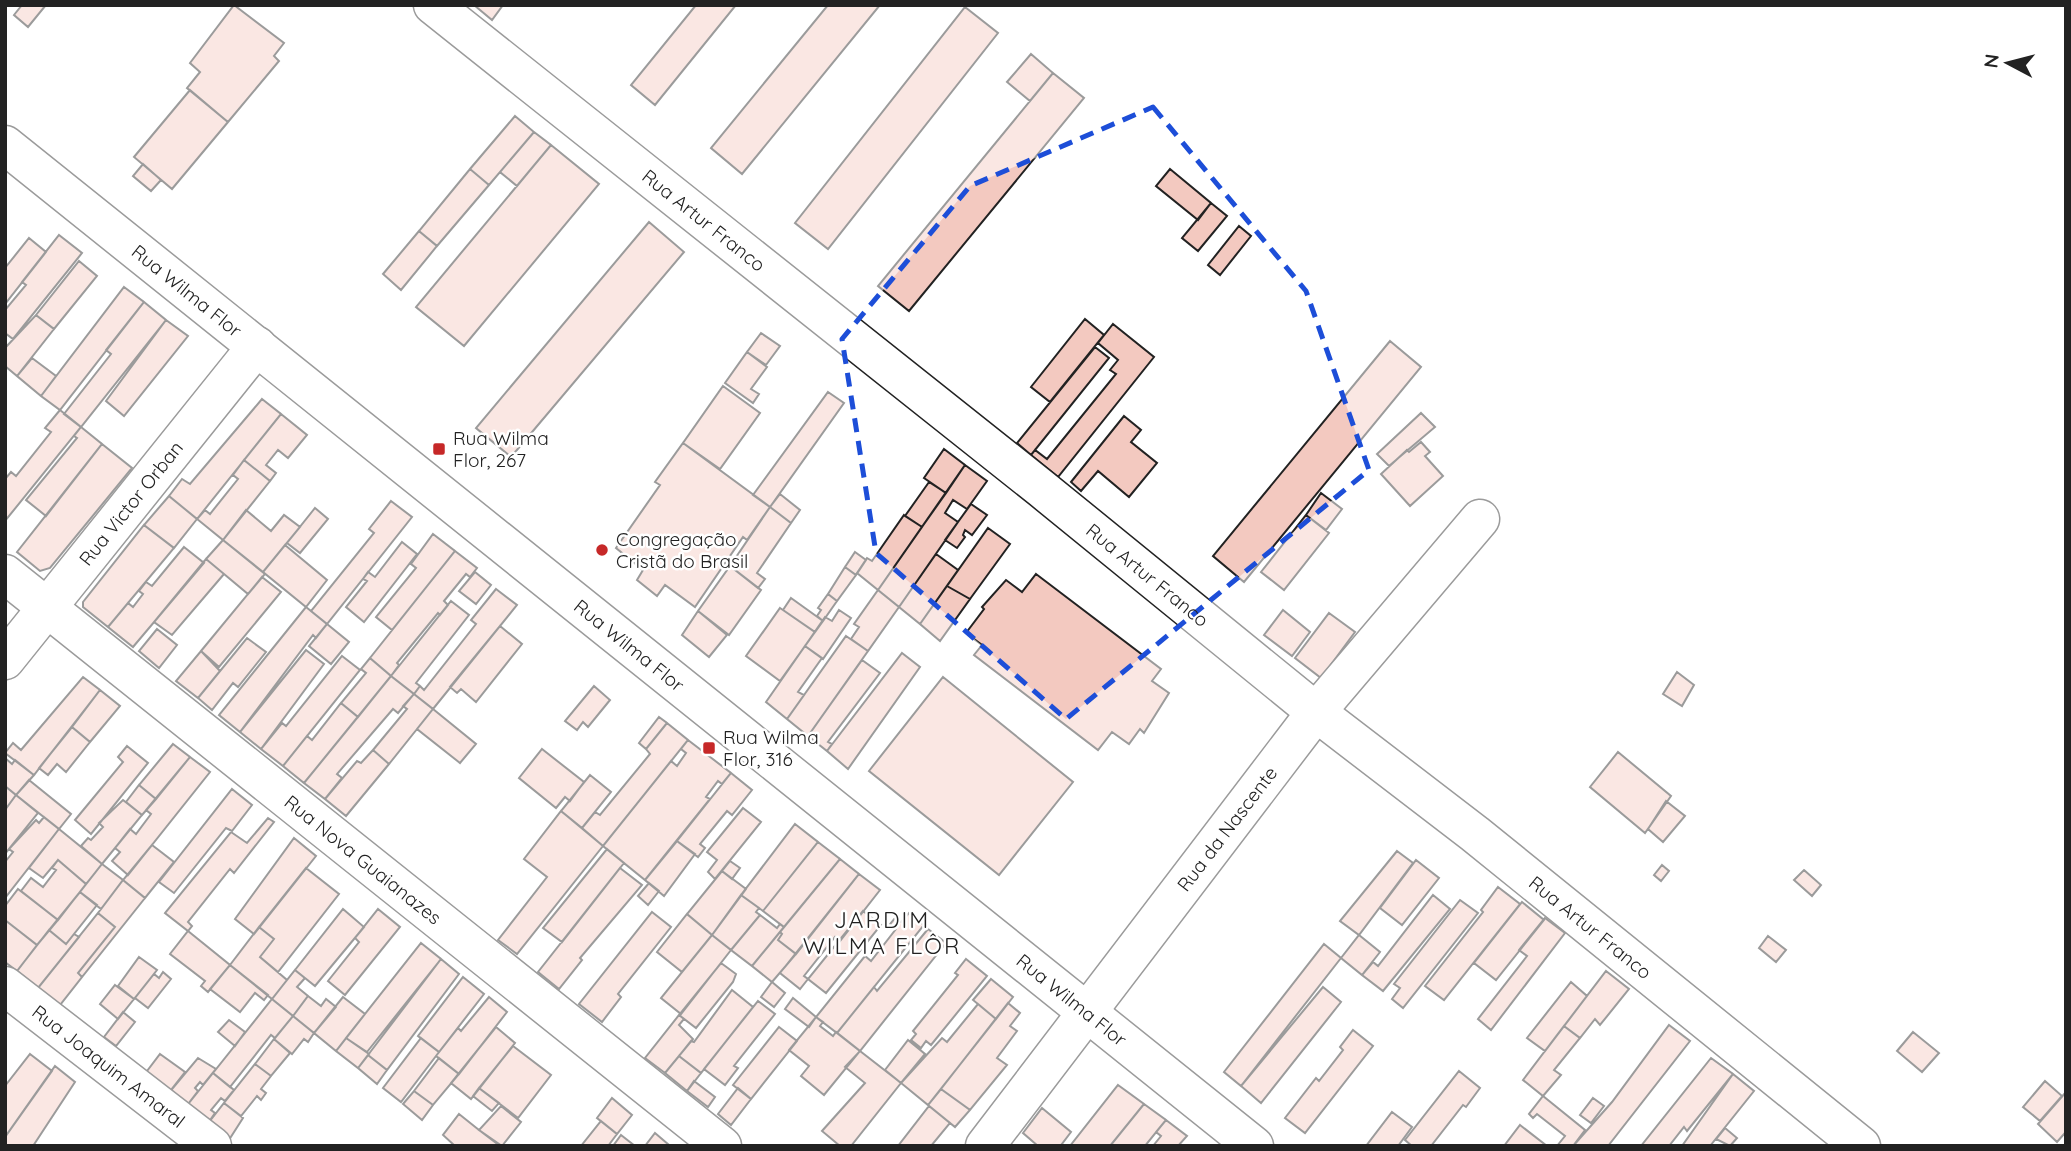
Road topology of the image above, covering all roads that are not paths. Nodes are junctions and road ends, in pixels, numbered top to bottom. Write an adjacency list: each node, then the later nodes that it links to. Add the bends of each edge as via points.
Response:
1 (433, 5): 8 (street, Rua Artur Franco)
2 (5, 145): 3 (street, Rua Wilma Flor)
3 (257, 346): 6 (street, Rua Victor Orban); 10 (street, Rua Wilma Flor)
4 (1480, 519): 8 (street, Rua da Nascente)
5 (5, 574): 6 (street, Rua Nova Guaianazes)
6 (47, 608): 7 (street, Rua Victor Orban); 12 (street, Rua Nova Guaianazes)
7 (5, 660)
8 (1316, 712): 10 (street, Rua da Nascente); 15 (street, Rua Artur Franco, via 1475,834)
9 (5, 986): 11 (street, Rua Joaquim Amaral)
10 (1090, 1011): 13 (street, Rua da Nascente); 14 (street, Rua Wilma Flor)
11 (212, 1146)
12 (722, 1146)
13 (985, 1146)
14 (1254, 1146)
15 (1861, 1146)

